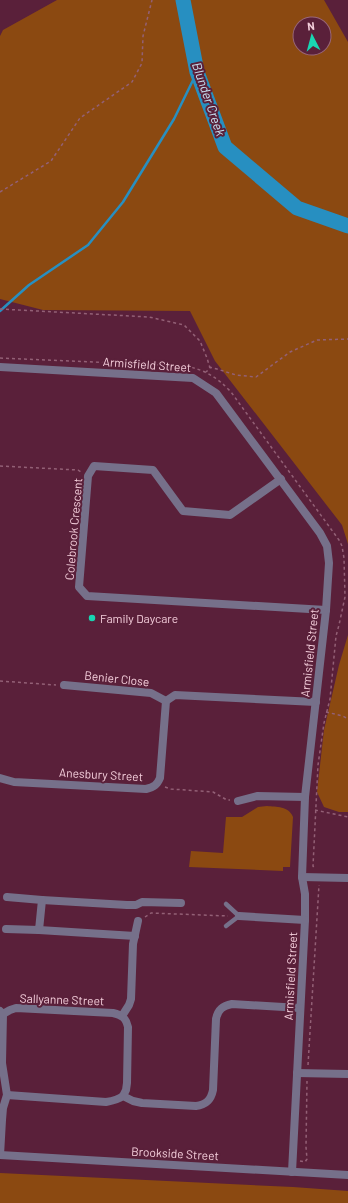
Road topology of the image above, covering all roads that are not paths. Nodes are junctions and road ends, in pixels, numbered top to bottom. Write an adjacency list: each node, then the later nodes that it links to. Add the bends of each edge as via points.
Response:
1 (0, 367): 2 (street); 3 (street, Armisfield Street, via 193,378 216,393)
2 (0, 372)
3 (281, 479): 4 (street, Armisfield Street, via 327,546 329,563); 4 (street, Colebrook Crescent, via 230,515 183,511 153,470 94,466 88,476 79,587 87,596)
4 (326, 610): 7 (street, Armisfield Street)
5 (64, 685): 6 (street, Benier Close, via 152,693)
6 (166, 701): 7 (street, via 175,695); 8 (street, Anesbury Street, via 160,778 152,787 146,789 14,782)
7 (316, 702): 9 (street, Armisfield Street)
8 (0, 778)
9 (305, 797): 10 (street, via 257,796); 11 (street, Armisfield Street)
10 (238, 800)
11 (302, 877): 12 (street); 18 (street, Armisfield Street)
12 (348, 878)
13 (7, 897): 14 (street)
14 (42, 900): 15 (street, via 127,905 142,902); 22 (street)
15 (181, 902)
16 (226, 904): 17 (lane)
17 (239, 916): 18 (street); 20 (lane)
18 (305, 920): 24 (street, Armisfield Street)
19 (138, 921): 23 (street)
20 (226, 926)
21 (6, 929): 22 (street)
22 (39, 930): 23 (street)
23 (135, 936): 26 (street, via 131,999)
24 (300, 1008): 27 (street, Armisfield Street); 30 (street, via 232,1004 220,1008 216,1019 213,1090 211,1098 205,1104 196,1106 142,1103)
25 (1, 1013): 26 (street, Sallyanne Street, via 16,1008 113,1013); 29 (street, via 2,1064)
26 (122, 1016): 30 (street, via 128,1027 127,1083)
27 (297, 1073): 28 (street); 32 (street, Armisfield Street)
28 (348, 1074)
29 (6, 1095): 30 (street, via 106,1102); 31 (street)
30 (123, 1096)
31 (0, 1155): 32 (street, Brookside Street)
32 (292, 1172): 33 (street, Brookside Street)
33 (348, 1175)

